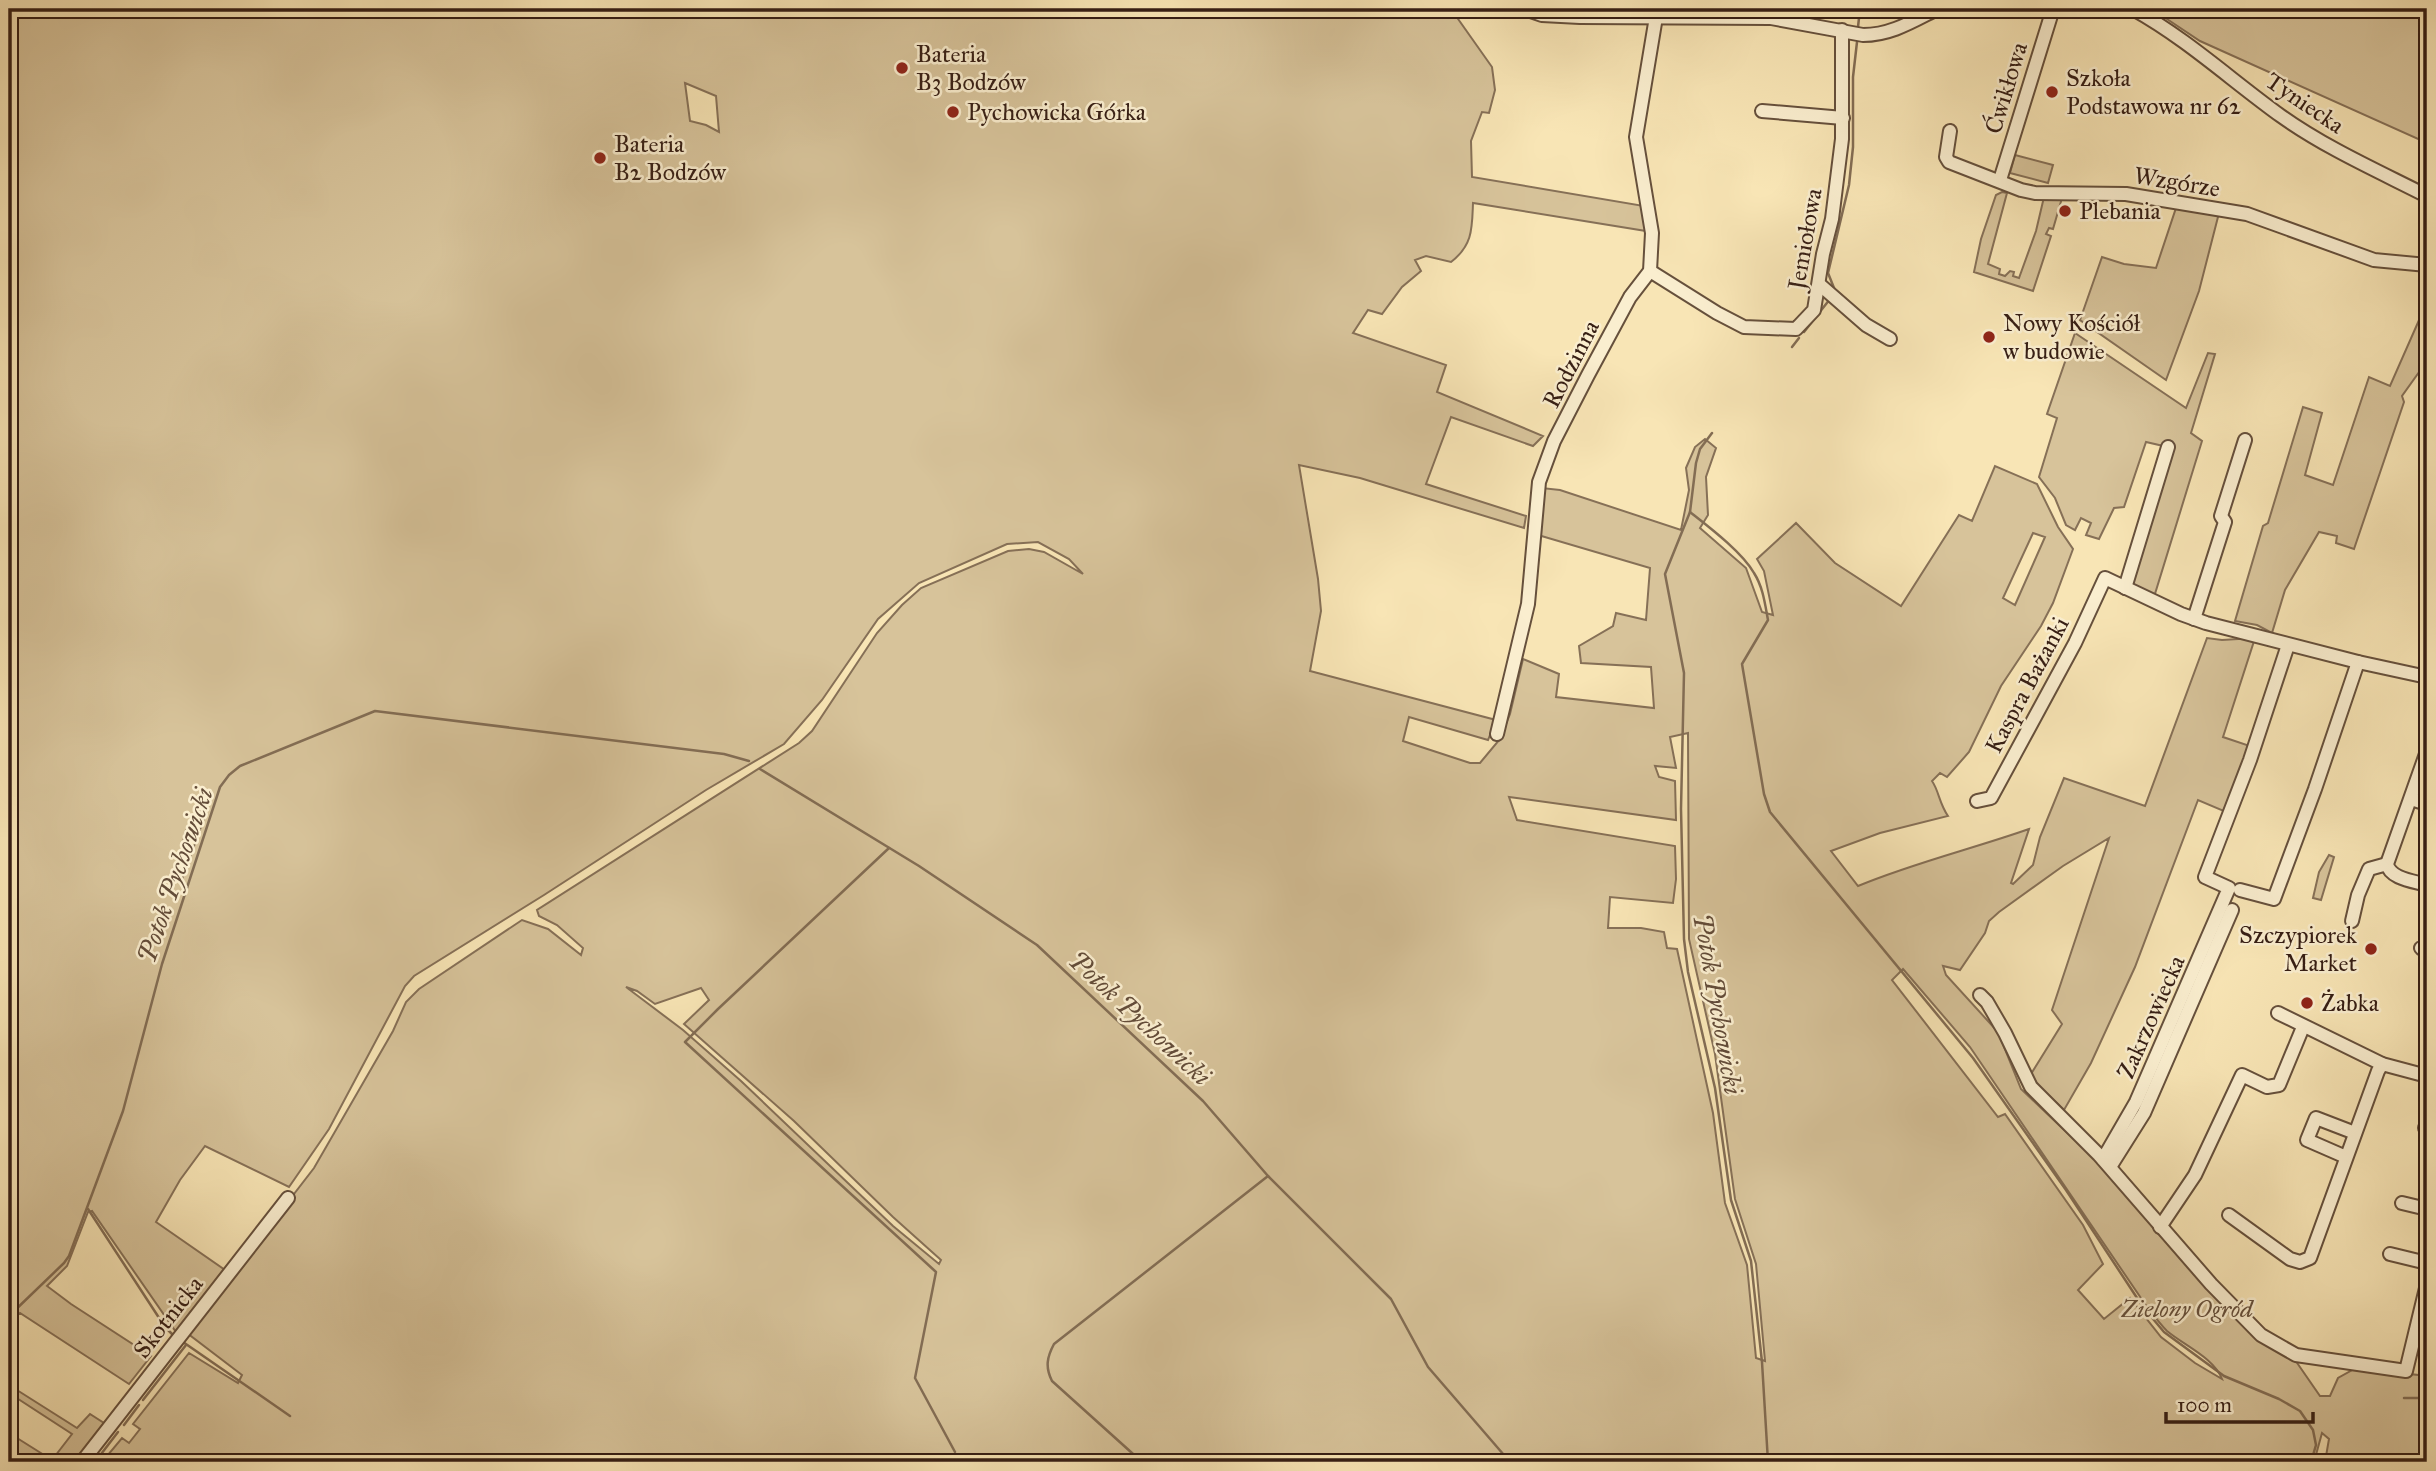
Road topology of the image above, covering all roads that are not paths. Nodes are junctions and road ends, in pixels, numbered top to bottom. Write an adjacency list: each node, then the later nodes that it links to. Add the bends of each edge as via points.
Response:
1 (1525, 9): 6 (street, via 1542,15)
2 (1937, 9): 7 (street, via 1890,32 1863,35)
3 (2053, 9): 11 (street, Ćwikłowa)
4 (2133, 9): 12 (street, Tyniecka, via 2165,26 2313,137)
5 (1789, 14): 6 (street); 7 (street)
6 (1656, 17): 14 (street, via 1636,137 1652,233)
7 (1842, 30): 9 (street, Jemiołowa)
8 (1762, 111): 9 (street)
9 (1843, 118): 15 (street, Jemiołowa)
10 (1950, 131): 11 (street, Wzgórze, via 1949,162)
11 (2000, 180): 13 (street, Wzgórze, via 2035,193 2126,194 2247,214 2374,260)
12 (2427, 196)
13 (2427, 265)
14 (1650, 271): 15 (street, Jemiołowa, via 1744,327 1796,329 1814,310); 24 (street, Rodzinna, via 1630,296 1593,365 1554,441 1539,482 1528,604)
15 (1819, 284): 16 (street, via 1866,325)
16 (1890, 339)
17 (2245, 440): 20 (street)
18 (2168, 447): 19 (street)
19 (2125, 588): 20 (street); 27 (street, Kaspra Bażanki, via 2105,578 1991,798)
20 (2194, 619): 21 (street)
21 (2288, 645): 22 (street); 31 (street, via 2205,877)
22 (2358, 662): 23 (street); 31 (street, via 2274,899)
23 (2427, 677)
24 (1497, 734)
25 (2427, 751): 26 (street)
26 (2411, 799): 28 (street); 29 (street)
27 (1977, 801)
28 (2427, 804)
29 (2387, 864): 30 (street, via 2394,875); 33 (street, via 2369,869)
30 (2427, 885)
31 (2235, 889): 41 (street, Zakrzowiecka)
32 (2232, 910): 41 (street, Zakrzowiecka, via 2144,1113)
33 (2352, 921)
34 (1980, 995): 41 (street, via 2031,1087)
35 (2278, 1013): 36 (street)
36 (2303, 1027): 37 (street); 46 (street, via 2279,1085 2267,1087 2242,1075 2195,1175)
37 (2382, 1063): 38 (street); 39 (street)
38 (2427, 1076)
39 (2355, 1133): 40 (street); 40 (street, via 2316,1118 2307,1140)
40 (2346, 1157): 45 (street, via 2315,1250 2307,1260 2290,1259)
41 (2107, 1163): 46 (street)
42 (288, 1198): 50 (street, Skotnicka)
43 (2402, 1203): 44 (street)
44 (2427, 1209)
45 (2229, 1215)
46 (2160, 1227): 49 (street, via 2269,1341 2297,1354 2406,1371)
47 (2390, 1254): 48 (street)
48 (2427, 1264)
49 (2427, 1284)
50 (82, 1462)

